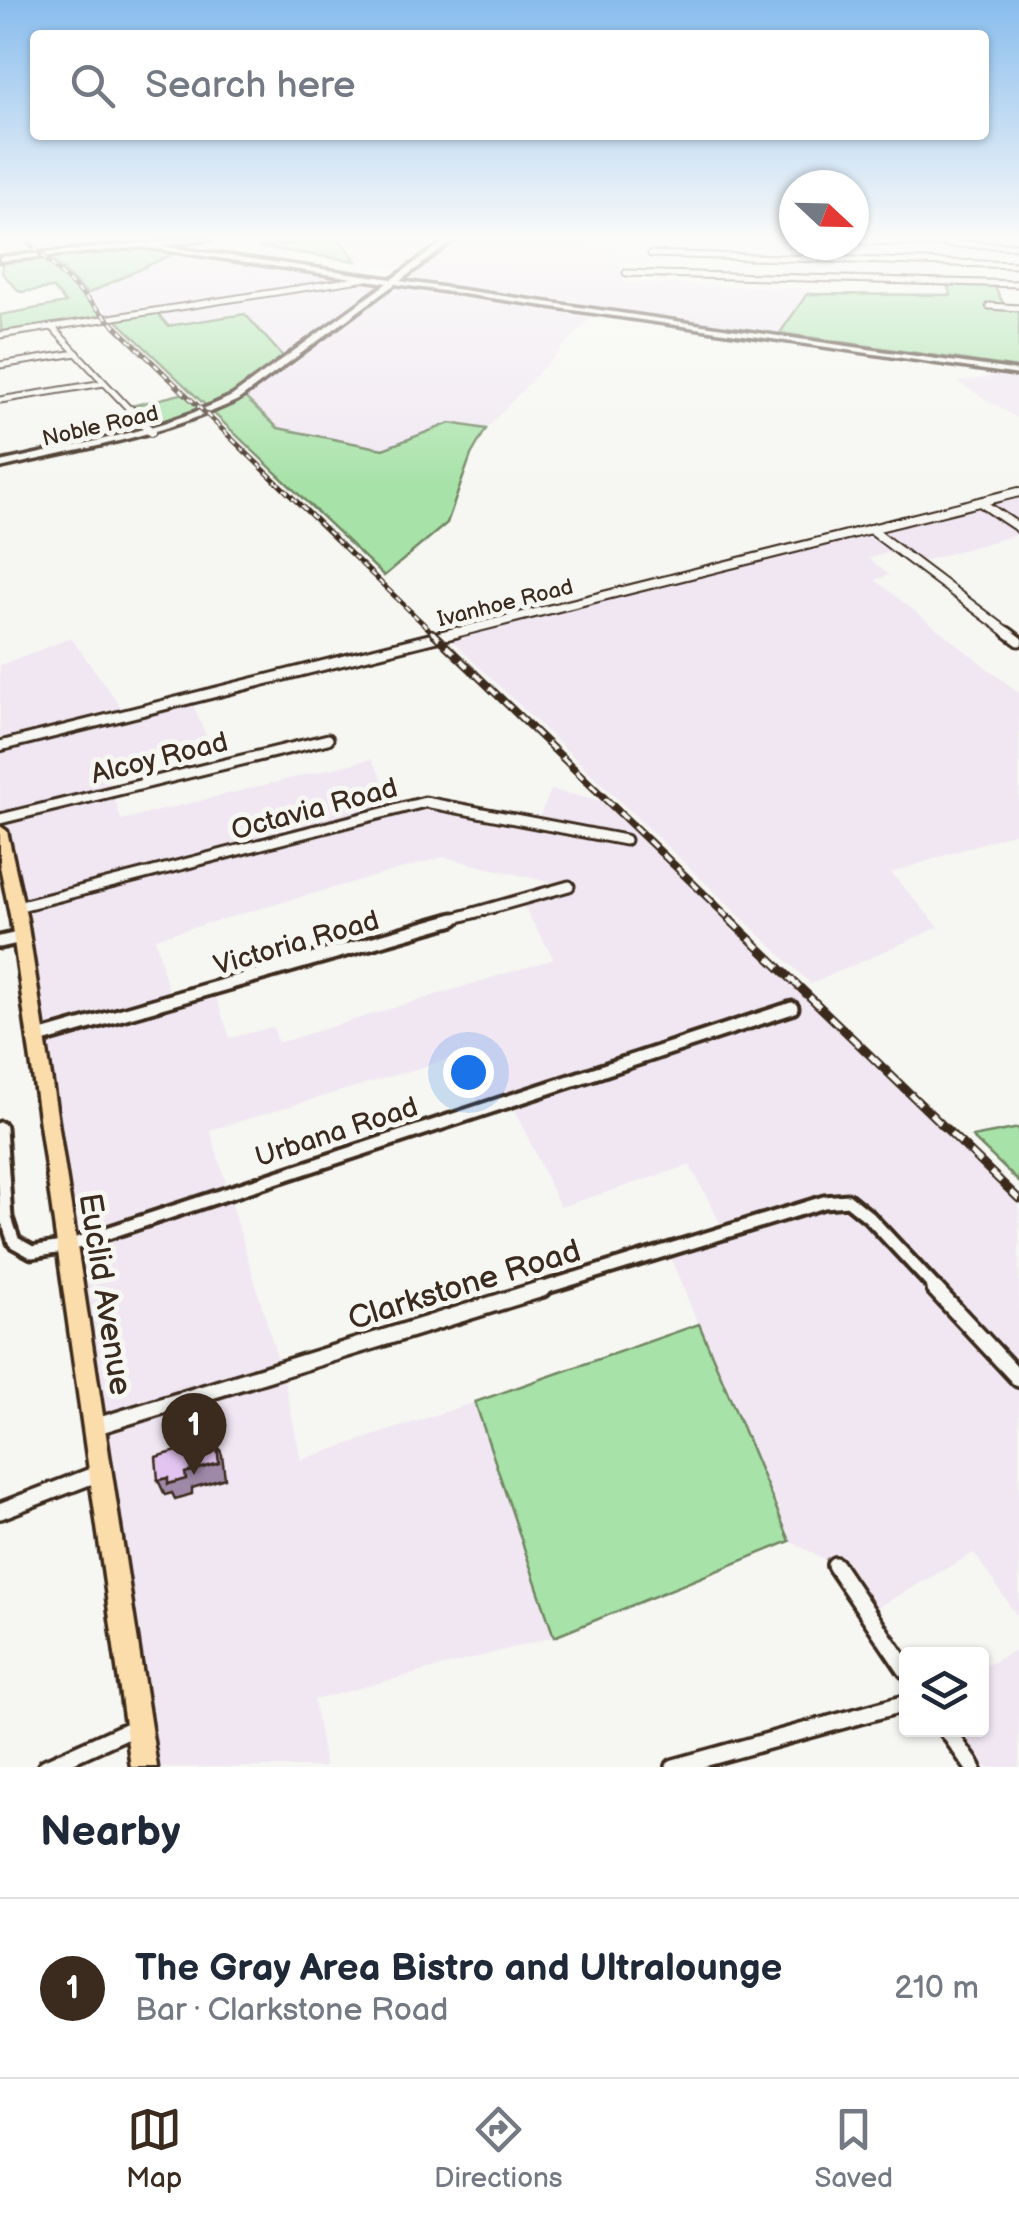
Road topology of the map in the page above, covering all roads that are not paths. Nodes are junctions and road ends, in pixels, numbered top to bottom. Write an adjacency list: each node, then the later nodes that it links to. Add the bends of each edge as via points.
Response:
1 (88, 321): 4 (street)
2 (341, 321): 11 (street, Noble Road, via 235,398)
3 (666, 321): 8 (street)
4 (52, 327): 5 (street); 6 (street)
5 (0, 335)
6 (77, 352): 7 (street); 9 (street)
7 (0, 365)
8 (1019, 373)
9 (104, 382): 10 (street); 11 (street)
10 (0, 400)
11 (151, 432): 12 (street, Noble Road)
12 (0, 466)
13 (1019, 492): 14 (street, Ivanhoe Road)
14 (980, 502): 15 (street); 16 (street, Ivanhoe Road)
15 (1019, 528)
16 (870, 529): 17 (street); 19 (street, Ivanhoe Road)
17 (1019, 641)
18 (328, 739): 20 (street, Alcoy Road)
19 (0, 746)
20 (0, 818)
21 (0, 831): 24 (main road, Euclid Avenue)
22 (625, 840): 24 (street, Octavia Road, via 425,802)
23 (569, 886): 28 (street, Victoria Road)
24 (17, 907): 25 (main road, Euclid Avenue)
25 (22, 937): 26 (street); 28 (main road, Euclid Avenue)
26 (0, 942)
27 (792, 1008): 30 (street, Urbana Road)
28 (35, 1039): 30 (main road, Euclid Avenue)
29 (0, 1128): 30 (street, Urbana Road, via 6,1218 14,1242 32,1252)
30 (68, 1246): 32 (main road, Euclid Avenue)
31 (1019, 1379): 32 (street, Clarkstone Road, via 848,1200)
32 (97, 1426): 33 (main road, Euclid Avenue)
33 (103, 1472): 34 (street); 38 (main road, Euclid Avenue)
34 (0, 1511)
35 (835, 1565): 36 (street)
36 (899, 1660)
37 (899, 1705): 42 (street)
38 (138, 1725): 40 (street); 41 (main road, Euclid Avenue)
39 (952, 1737): 43 (street)
40 (46, 1767)
41 (144, 1767)
42 (674, 1767)
43 (973, 1767)

